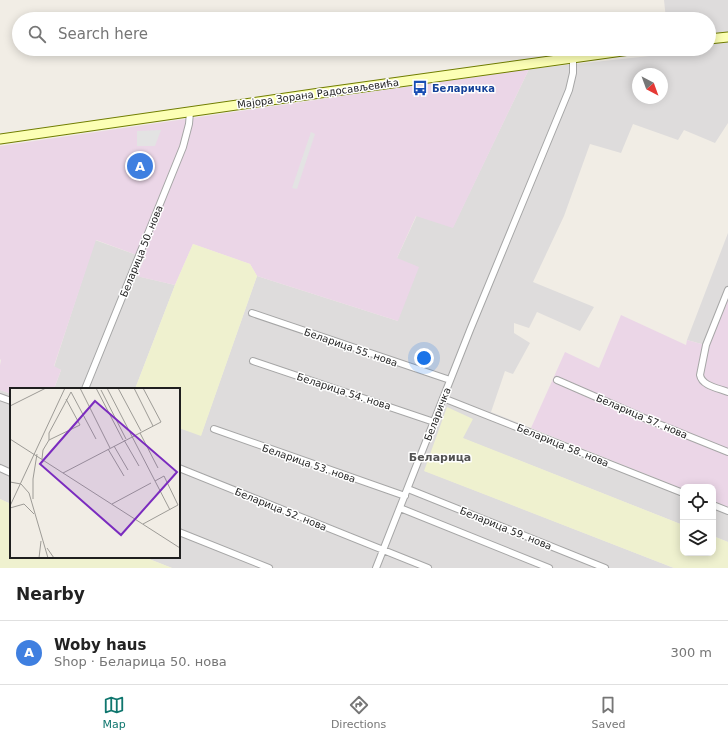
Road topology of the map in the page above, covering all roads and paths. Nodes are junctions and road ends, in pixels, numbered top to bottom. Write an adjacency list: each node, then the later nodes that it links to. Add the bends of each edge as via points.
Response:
1 (728, 37): 2 (main road)
2 (716, 39)
3 (587, 56): 4 (main road, Мајора Зорана Радосављевића)
4 (573, 58): 5 (main road, Мајора Зорана Радосављевића); 10 (street, Беларичка, via 569,90)
5 (190, 112): 6 (main road, Мајора Зорана Радосављевића); 12 (street, Беларица 50. нова, via 183,147)
6 (0, 139)
7 (728, 290): 13 (street, via 706,345 700,375 706,384)
8 (252, 313): 10 (street, Беларица 55. нова)
9 (253, 361): 17 (street, Беларица 54. нова)
10 (450, 380): 15 (street, Беларичка)
11 (557, 380): 19 (street, Беларица 57. нова)
12 (85, 388)
13 (728, 392)
14 (0, 397): 16 (street)
15 (443, 398): 17 (street, Беларичка); 24 (street, Беларица 58. нова)
16 (10, 401)
17 (434, 422): 23 (street, Беларичка)
18 (214, 429): 25 (street, Беларица 53. нова)
19 (728, 452)
20 (0, 468): 22 (street)
21 (180, 468): 30 (street, Беларица 52. нова)
22 (10, 472)
23 (408, 489): 25 (street, Беларичка); 35 (street, Беларица 59. нова)
24 (680, 491)
25 (405, 496): 27 (street, Беларичка)
26 (716, 506): 28 (street)
27 (400, 508): 30 (street, Беларичка); 34 (street, Беларица 59. нова)
28 (728, 511)
29 (180, 532): 31 (street)
30 (383, 550): 32 (street, Беларичка); 33 (street, Беларица 52. нова)
31 (269, 568)
32 (376, 568)
33 (428, 568)
34 (549, 568)
35 (605, 568)

